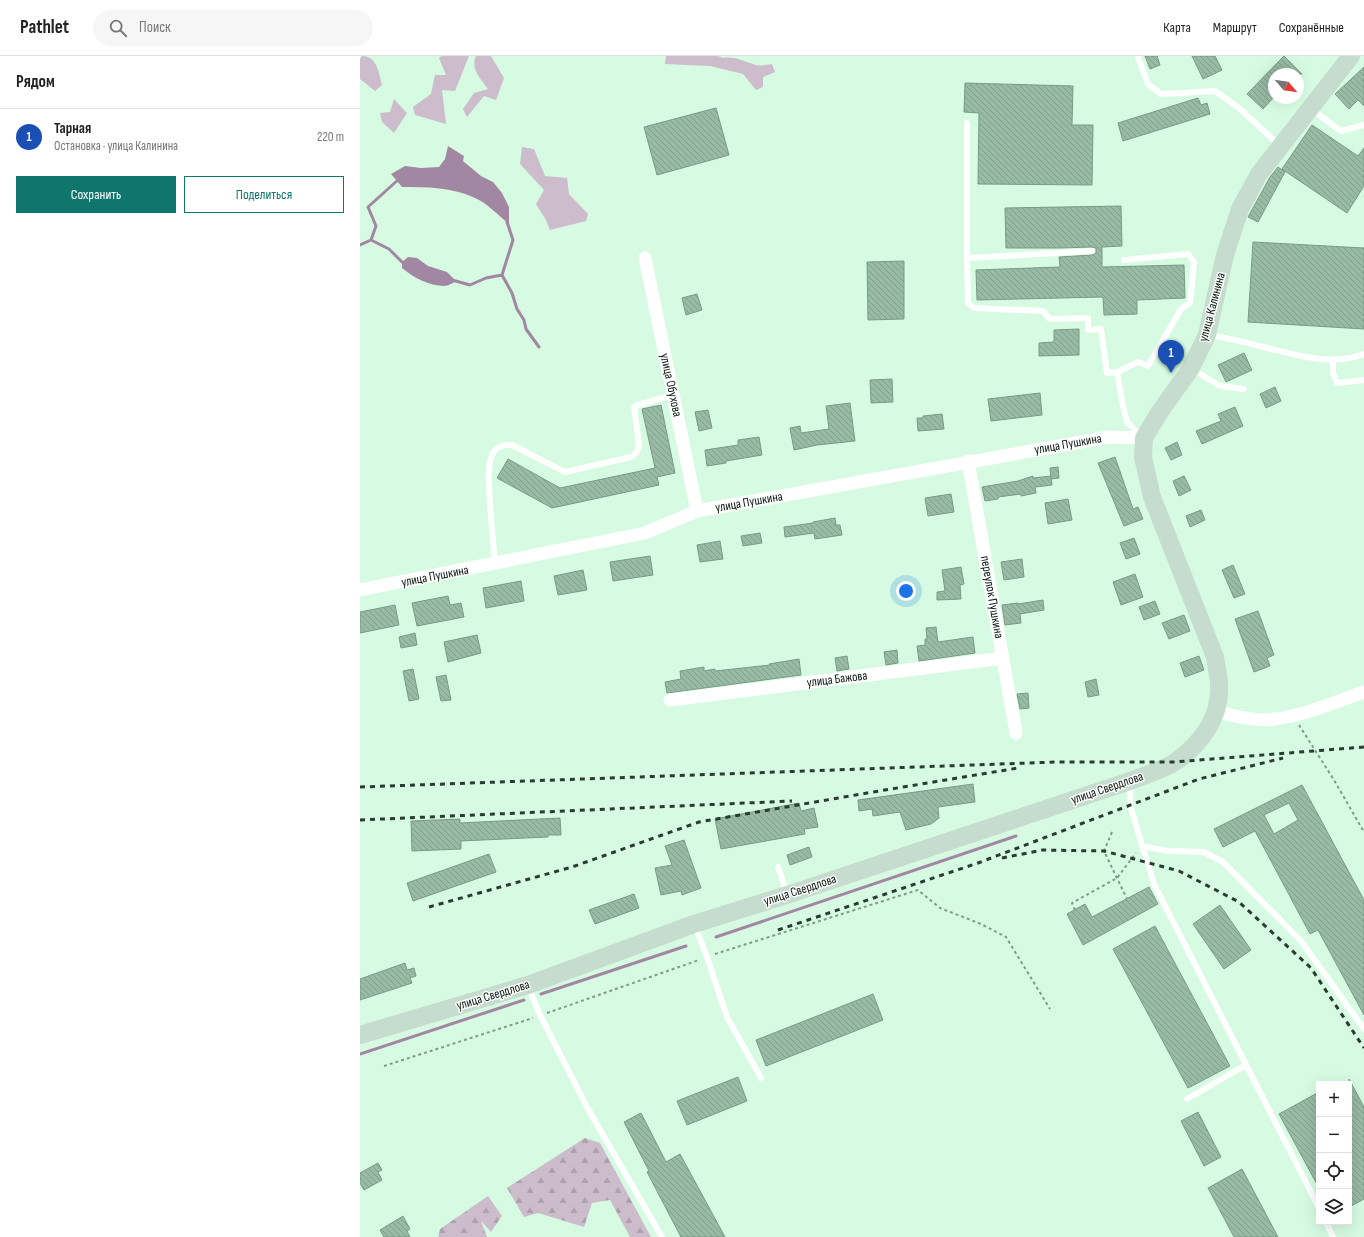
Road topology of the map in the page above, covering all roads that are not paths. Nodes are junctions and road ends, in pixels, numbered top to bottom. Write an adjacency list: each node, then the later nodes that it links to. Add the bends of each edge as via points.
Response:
1 (1351, 56): 3 (main road, улица Калинина)
2 (1138, 57): 6 (lane, via 1148,84 1161,94 1215,91 1239,108)
3 (1310, 108): 5 (lane, via 1341,131); 6 (main road, улица Калинина)
4 (967, 123): 9 (lane)
5 (1364, 125)
6 (1280, 146): 11 (main road, улица Калинина, via 1259,174 1240,210 1225,255)
7 (1092, 251): 9 (lane)
8 (644, 258): 18 (street, улица Обухова)
9 (967, 258): 15 (lane, via 968,303 974,308 1043,311 1050,319 1088,318 1088,330 1101,329 1107,373)
10 (1124, 260): 15 (lane, via 1188,254 1194,262 1190,303 1181,309 1148,366 1138,362)
11 (1207, 335): 13 (lane, via 1307,358); 14 (main road, улица Калинина)
12 (1364, 354): 13 (lane)
13 (1332, 361): 16 (lane, via 1337,382)
14 (1191, 368): 17 (lane, via 1220,386); 19 (main road, улица Калинина)
15 (1117, 372): 19 (lane, via 1127,422)
16 (1364, 380)
17 (1244, 389)
18 (673, 395): 21 (street, улица Обухова); 22 (lane, via 634,407 639,445 638,451 631,457 565,472 512,445 506,444 495,451 489,467)
19 (1144, 438): 20 (street, улица Пушкина, via 1108,437); 27 (main road, улица Калинина, via 1143,457 1152,497 1215,658 1220,685)
20 (968, 461): 21 (street, улица Пушкина); 24 (street, переулок Пушкина)
21 (697, 511): 22 (street, улица Пушкина, via 645,532)
22 (495, 564): 23 (street, улица Пушкина)
23 (360, 590)
24 (1004, 658): 26 (street, улица Бажова); 28 (street, переулок Пушкина)
25 (1364, 692): 27 (street, via 1302,713 1274,719 1247,718)
26 (670, 700)
27 (1217, 712): 29 (main road, улица Свердлова, via 1191,749 1174,762)
28 (1016, 733)
29 (1130, 781): 30 (lane, via 1130,805); 32 (main road, улица Свердлова)
30 (1142, 846): 35 (lane, via 1168,852 1204,852 1223,862 1301,941); 37 (lane, via 1154,884)
31 (778, 867): 32 (lane)
32 (787, 895): 33 (main road, улица Свердлова)
33 (694, 924): 34 (main road, улица Свердлова); 38 (lane, via 727,1017)
34 (528, 985): 36 (main road, улица Свердлова); 42 (lane, via 540,1015 588,1109)
35 (1364, 1029)
36 (360, 1035)
37 (1246, 1064): 39 (lane); 40 (lane)
38 (761, 1078)
39 (1187, 1099)
40 (1316, 1202)
41 (1327, 1225): 43 (lane)
42 (662, 1237)
43 (1333, 1237)

